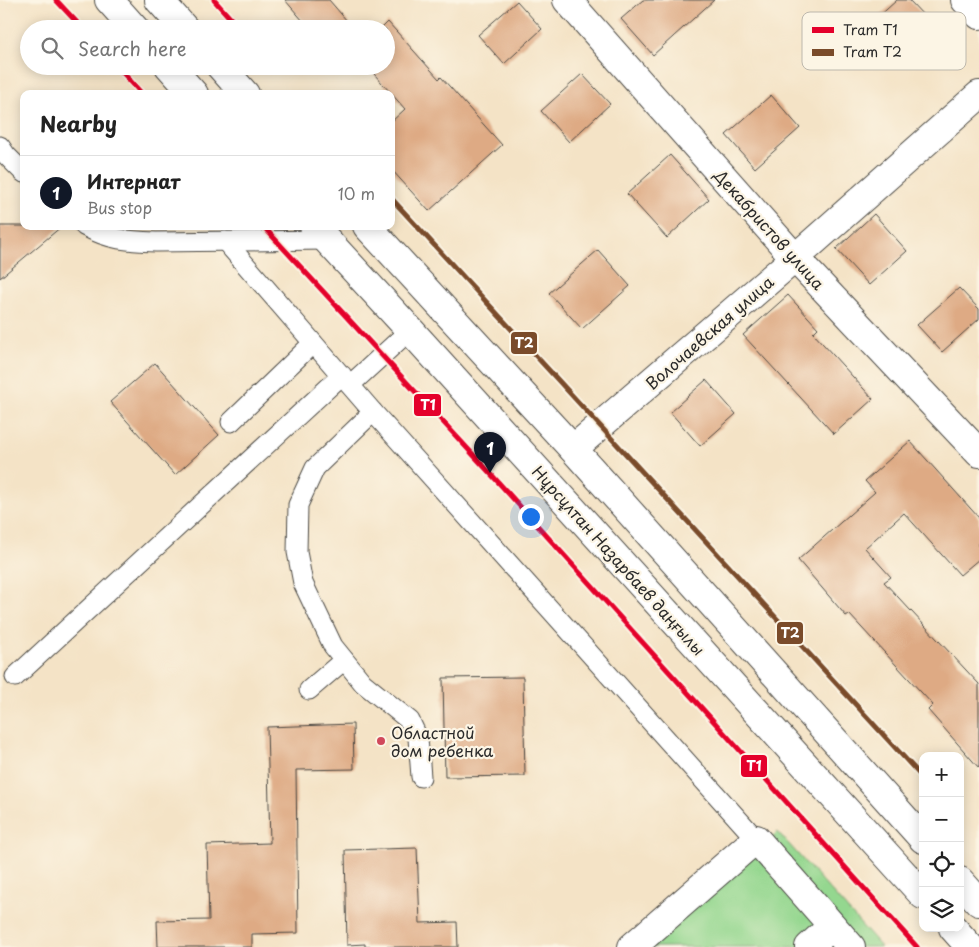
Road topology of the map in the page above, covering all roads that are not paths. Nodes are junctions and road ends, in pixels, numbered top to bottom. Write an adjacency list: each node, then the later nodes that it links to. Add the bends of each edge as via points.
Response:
1 (109, 0): 6 (main road)
2 (159, 0): 7 (main road)
3 (567, 0): 19 (main road, Декабристов улица)
4 (965, 0): 5 (main road)
5 (979, 15)
6 (127, 20)
7 (177, 20)
8 (177, 75): 10 (main road)
9 (228, 75): 11 (main road)
10 (190, 90)
11 (241, 90)
12 (979, 95): 19 (main road, Волочаевская улица)
13 (0, 146): 14 (lane)
14 (20, 169)
15 (92, 230): 18 (lane, via 128,241)
16 (372, 230): 25 (main road)
17 (320, 233): 18 (lane); 20 (main road, Нұрсұлтан Назарбаев даңғылы)
18 (225, 241): 21 (lane)
19 (795, 258): 25 (main road, Волочаевская улица); 26 (main road, Декабристов улица)
20 (410, 330): 22 (lane); 34 (main road, Нұрсұлтан Назарбаев даңғылы)
21 (313, 342): 22 (lane); 24 (lane)
22 (346, 380): 23 (lane); 28 (lane)
23 (373, 412): 27 (lane, via 315,468 298,505 297,552 304,583 333,646); 32 (lane)
24 (231, 422)
25 (573, 449): 31 (main road)
26 (979, 453)
27 (344, 660): 29 (lane); 30 (lane, via 363,683 410,721 418,738)
28 (15, 677)
29 (309, 690)
30 (421, 778)
31 (919, 835)
32 (756, 839): 36 (main road); 38 (main road)
33 (964, 885): 35 (main road)
34 (919, 891)
35 (979, 902)
36 (832, 926): 39 (main road); 40 (main road)
37 (957, 932): 41 (main road)
38 (632, 947)
39 (809, 947)
40 (851, 947)
41 (970, 947)

